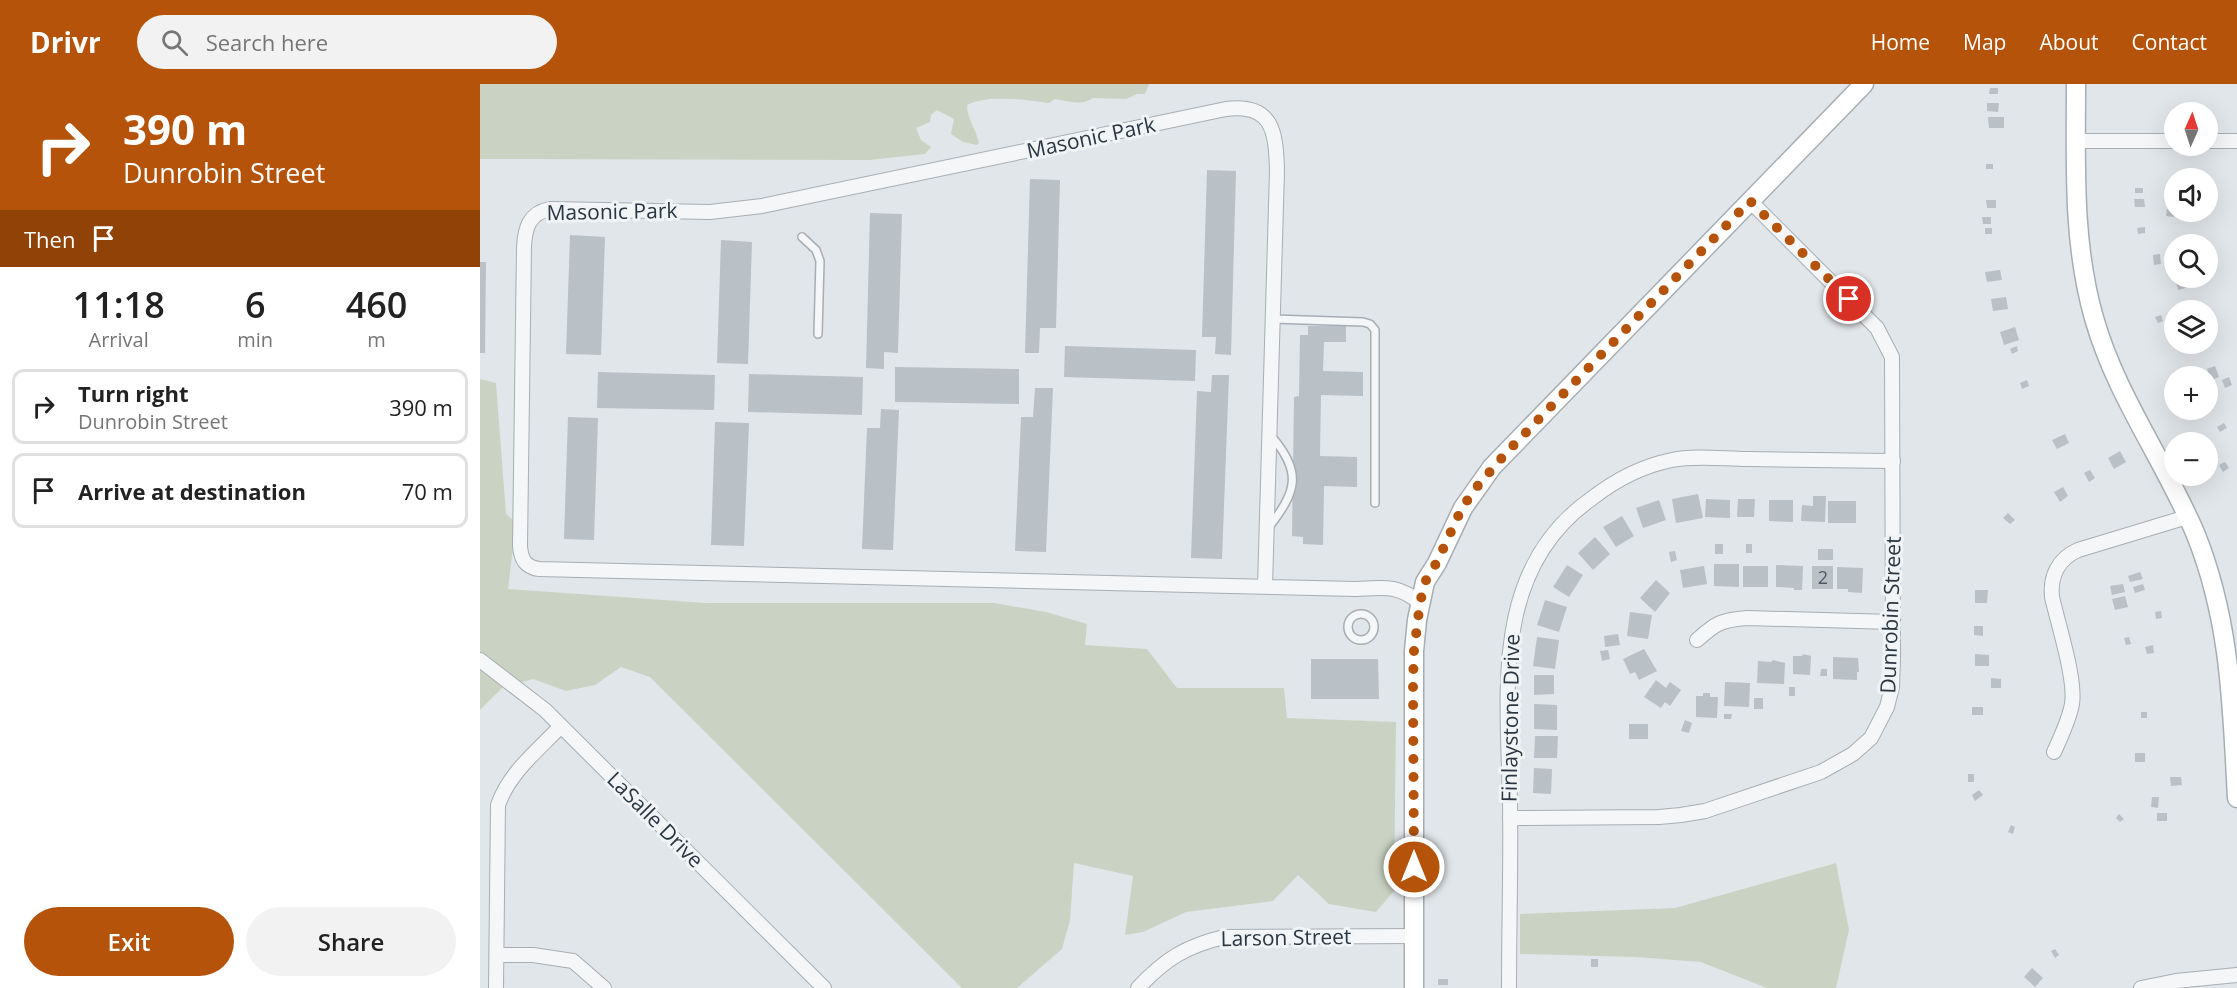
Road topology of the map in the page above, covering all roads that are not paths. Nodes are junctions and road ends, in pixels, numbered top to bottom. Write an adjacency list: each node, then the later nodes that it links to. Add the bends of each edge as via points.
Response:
1 (1864, 84): 7 (main road)
2 (2076, 84): 3 (main road)
3 (2076, 141): 4 (street); 14 (main road, via 2078,233 2094,320 2123,392)
4 (2164, 141)
5 (2218, 141): 6 (street)
6 (2237, 141)
7 (1750, 201): 12 (street, Dunrobin Street, via 1877,328 1886,343 1893,373); 17 (main road, via 1492,467 1452,527 1425,582)
8 (802, 237): 10 (lane, via 816,250 820,261)
9 (1273, 319): 11 (street, Masonic Park); 13 (lane, via 1363,322 1375,330); 16 (street, Masonic Park, via 1276,147 1268,121 1258,111 1246,108 753,208 710,212 550,209 535,214 525,234 520,546 522,559 529,566)
10 (818, 334)
11 (1270, 435): 15 (street, Masonic Park); 15 (lane, via 1289,461 1292,484 1289,498)
12 (1893, 461): 18 (street, Dunrobin Street); 25 (street, Finlaystone Drive, via 1672,460 1615,481 1570,513 1551,534 1527,577 1512,629 1508,684)
13 (1375, 503)
14 (2187, 517): 21 (main road, via 2217,600); 23 (street, via 2078,550 2056,569 2052,597 2073,696)
15 (1267, 529): 16 (street, Masonic Park)
16 (1265, 586): 17 (street, Masonic Park, via 1390,588 1408,592)
17 (1420, 603): 26 (main road, via 1413,682)
18 (1893, 622): 19 (street, via 1726,619); 25 (street, Dunrobin Street, via 1892,687 1887,707 1871,738 1853,754 1821,772 1681,815)
19 (1697, 640)
20 (480, 660): 22 (street, LaSalle Drive, via 545,710)
21 (2234, 703): 24 (main road)
22 (560, 727): 27 (street, via 512,777 498,806); 31 (street, LaSalle Drive)
23 (2054, 752)
24 (2237, 798)
25 (1510, 818): 34 (street, Finlaystone Drive)
26 (1414, 936): 32 (street, Larson Street, via 1224,937 1198,943 1172,957); 33 (main road)
27 (497, 955): 29 (street); 30 (street, via 573,961)
28 (2237, 975): 35 (street)
29 (496, 988)
30 (604, 988)
31 (824, 988)
32 (1138, 988)
33 (1414, 988)
34 (1509, 988)
35 (2141, 988)

